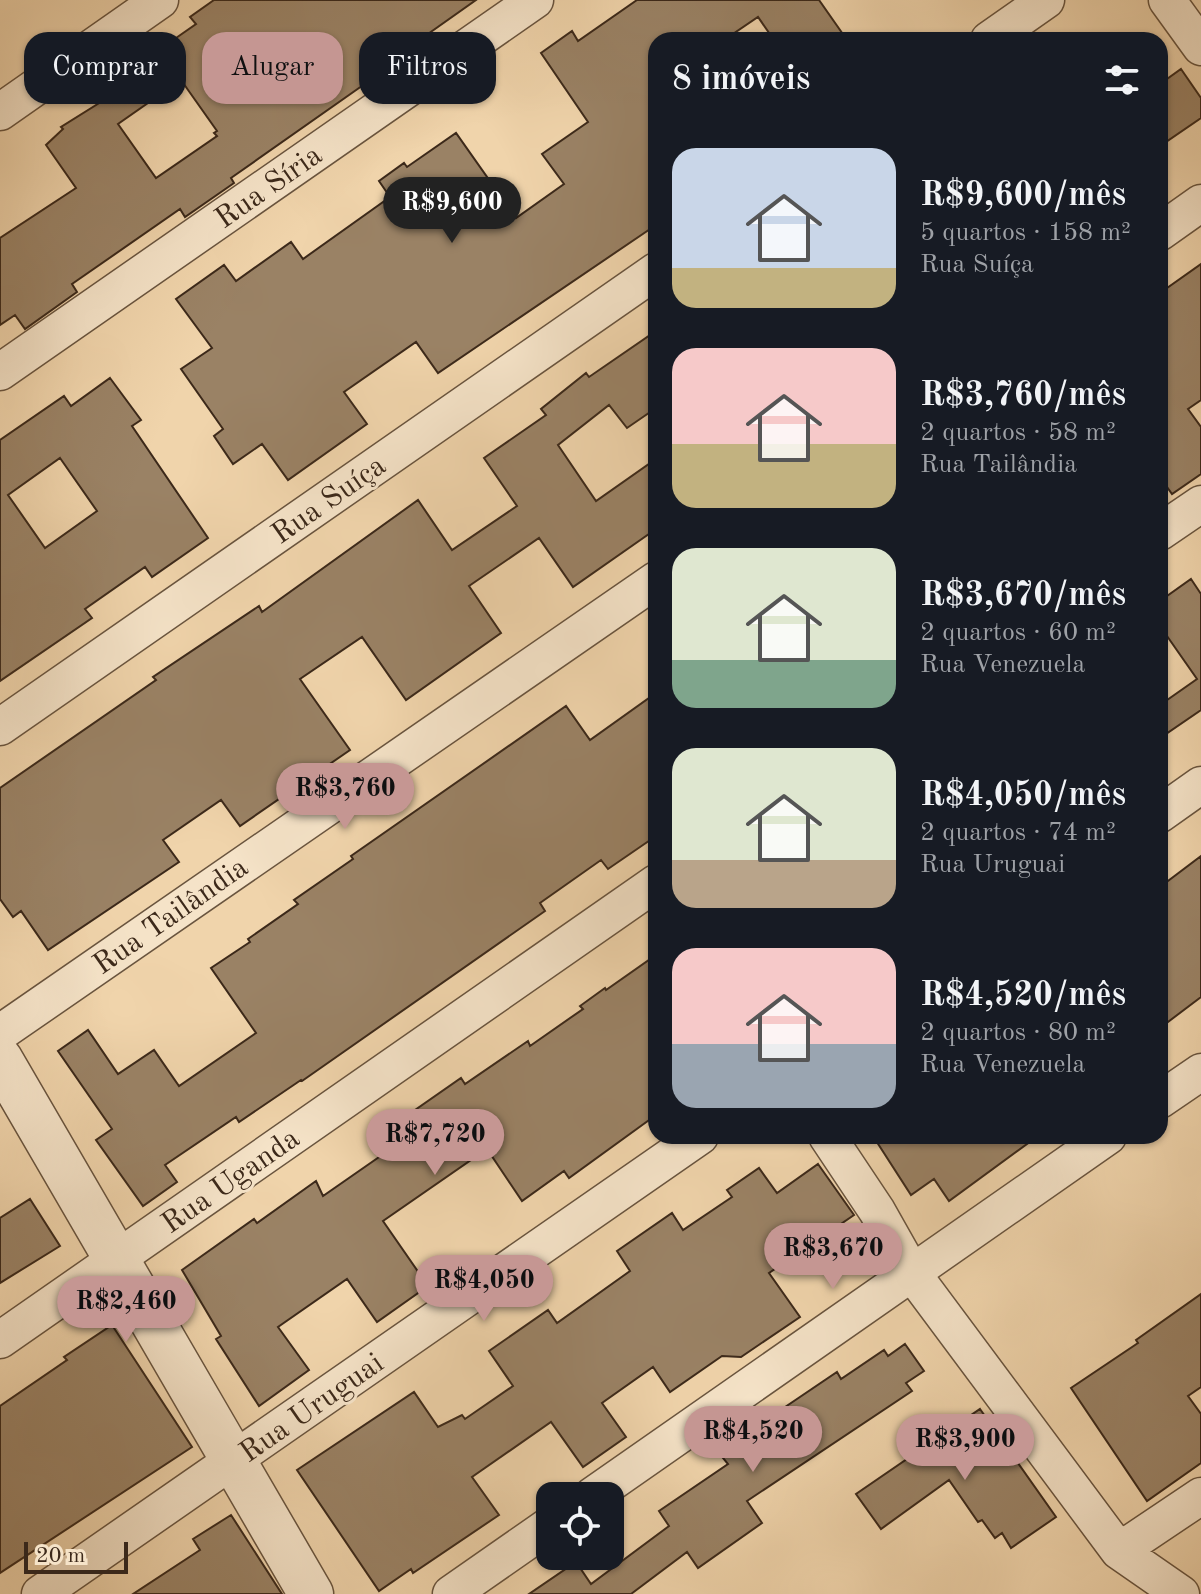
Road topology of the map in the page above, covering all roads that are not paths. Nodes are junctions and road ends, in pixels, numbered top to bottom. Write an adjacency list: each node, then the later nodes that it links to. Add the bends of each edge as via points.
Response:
1 (160, 0): 7 (street)
2 (535, 0): 11 (street, Rua Síria)
3 (1046, 0): 5 (street)
4 (1167, 0): 6 (street)
5 (1000, 32)
6 (1201, 47)
7 (0, 112)
8 (1201, 203): 9 (street)
9 (1168, 226)
10 (648, 277): 15 (street, Rua Suíça)
11 (0, 372)
12 (1201, 504): 13 (street)
13 (1168, 527)
14 (648, 586): 19 (street, Rua Tailândia)
15 (0, 727)
16 (1201, 785): 17 (street)
17 (1168, 808)
18 (648, 889): 26 (street, Rua Uganda)
19 (0, 1033)
20 (0, 1059): 26 (street)
21 (1201, 1072): 22 (street)
22 (1168, 1095)
23 (689, 1144): 29 (street, Rua Uruguai)
24 (832, 1144): 27 (street)
25 (1097, 1144): 27 (street)
26 (116, 1259): 28 (street, Rua Uganda); 29 (street)
27 (912, 1273): 30 (street); 33 (street)
28 (0, 1340)
29 (234, 1461): 34 (street, Rua Uruguai); 35 (street)
30 (612, 1482)
31 (1201, 1496): 33 (street)
32 (536, 1535): 36 (street)
33 (1119, 1551): 37 (street)
34 (40, 1594)
35 (311, 1594)
36 (451, 1594)
37 (1181, 1594)

